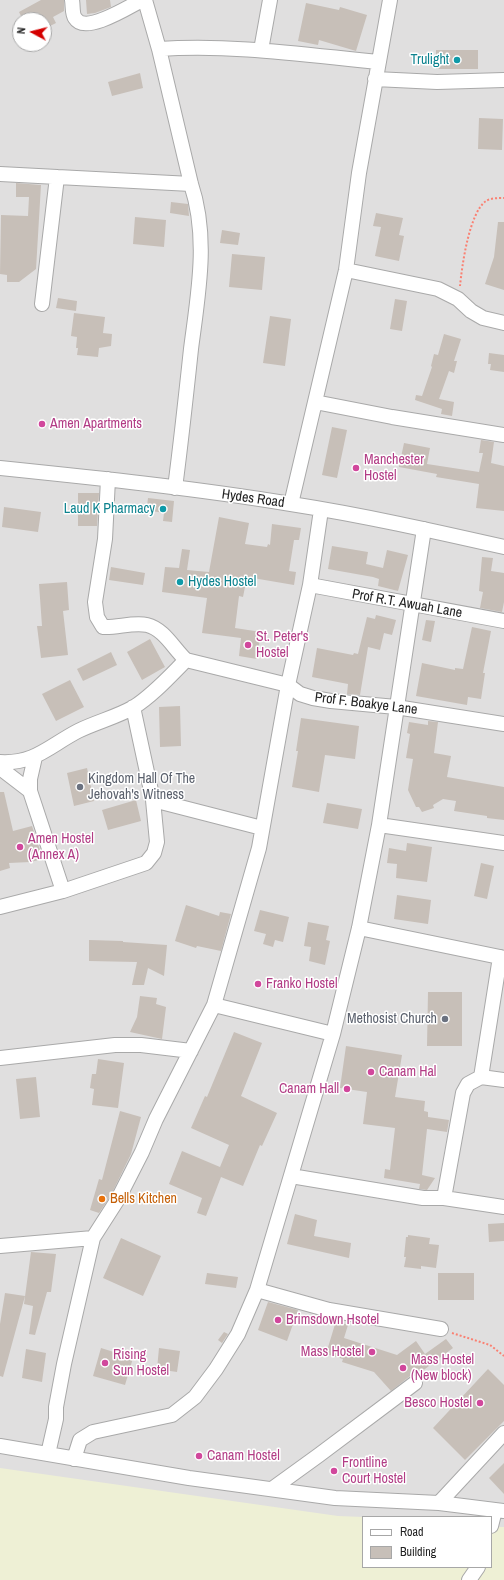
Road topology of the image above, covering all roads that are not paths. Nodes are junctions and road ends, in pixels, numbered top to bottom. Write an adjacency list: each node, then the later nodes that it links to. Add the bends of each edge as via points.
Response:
1 (72, 0): 2 (street, via 74,18 79,22 94,23)
2 (144, 0): 5 (street)
3 (270, 0): 6 (street)
4 (390, 0): 7 (street)
5 (159, 49): 6 (street); 12 (street)
6 (261, 50): 7 (street)
7 (379, 62): 8 (street)
8 (375, 79): 9 (street, via 437,82); 13 (street)
9 (504, 80)
10 (0, 174): 11 (street)
11 (56, 177): 12 (street); 14 (street)
12 (191, 184): 20 (street, via 201,231 200,278)
13 (346, 270): 15 (street, via 438,289 458,299 483,318); 16 (street)
14 (42, 304)
15 (504, 323)
16 (315, 402): 17 (street); 21 (street)
17 (504, 435)
18 (0, 468): 19 (street, Hydes Road)
19 (108, 479): 20 (street, Hydes Road); 28 (street, via 105,539 95,602 97,617 103,627 147,625 171,642)
20 (175, 488): 21 (street, Hydes Road)
21 (292, 504): 22 (street, Hydes Road)
22 (321, 510): 23 (street, Hydes Road); 25 (street)
23 (424, 529): 24 (street, Hydes Road); 26 (street)
24 (504, 547)
25 (310, 585): 26 (street, Prof R.T. Awuah Lane); 29 (street)
26 (413, 605): 27 (street, Prof R.T. Awuah Lane); 31 (street)
27 (504, 621)
28 (186, 660): 29 (street, Prof F. Boakye Lane); 30 (street)
29 (288, 685): 31 (street, Prof F. Boakye Lane, via 300,694 313,698); 39 (street)
30 (133, 707): 33 (street, via 78,731); 37 (street)
31 (396, 707): 32 (street, Prof F. Boakye Lane); 38 (street)
32 (504, 724)
33 (34, 757): 34 (street, via 17,762); 36 (street)
34 (0, 762)
35 (0, 768): 36 (street)
36 (30, 791): 41 (street)
37 (153, 800): 39 (street); 41 (street, via 157,842 154,853 146,863)
38 (378, 825): 40 (street); 43 (street)
39 (262, 828): 45 (street, via 259,848)
40 (504, 844)
41 (63, 891): 42 (street)
42 (0, 907)
43 (359, 928): 44 (street); 46 (street)
44 (502, 958): 49 (street)
45 (214, 1005): 46 (street); 47 (street)
46 (333, 1034): 51 (street)
47 (191, 1051): 48 (street, via 115,1045); 54 (street, via 118,1199)
48 (0, 1058)
49 (481, 1077): 50 (street); 52 (street, via 468,1084 463,1093)
50 (504, 1080)
51 (291, 1176): 52 (street, via 423,1198); 56 (street)
52 (444, 1198): 53 (street)
53 (504, 1207)
54 (93, 1238): 55 (street); 61 (street, via 64,1364)
55 (0, 1246)
56 (257, 1290): 57 (street, via 329,1310); 62 (street, via 238,1334 195,1397 172,1415 94,1432 80,1440)
57 (441, 1329)
58 (415, 1383): 63 (street)
59 (504, 1434): 64 (street)
60 (0, 1446): 61 (street)
61 (48, 1454): 62 (street)
62 (74, 1459): 63 (street)
63 (272, 1489): 64 (street, via 334,1498)
64 (439, 1503): 65 (street)
65 (499, 1510): 66 (street)
66 (492, 1524)
67 (477, 1568): 68 (street)
68 (469, 1580)

